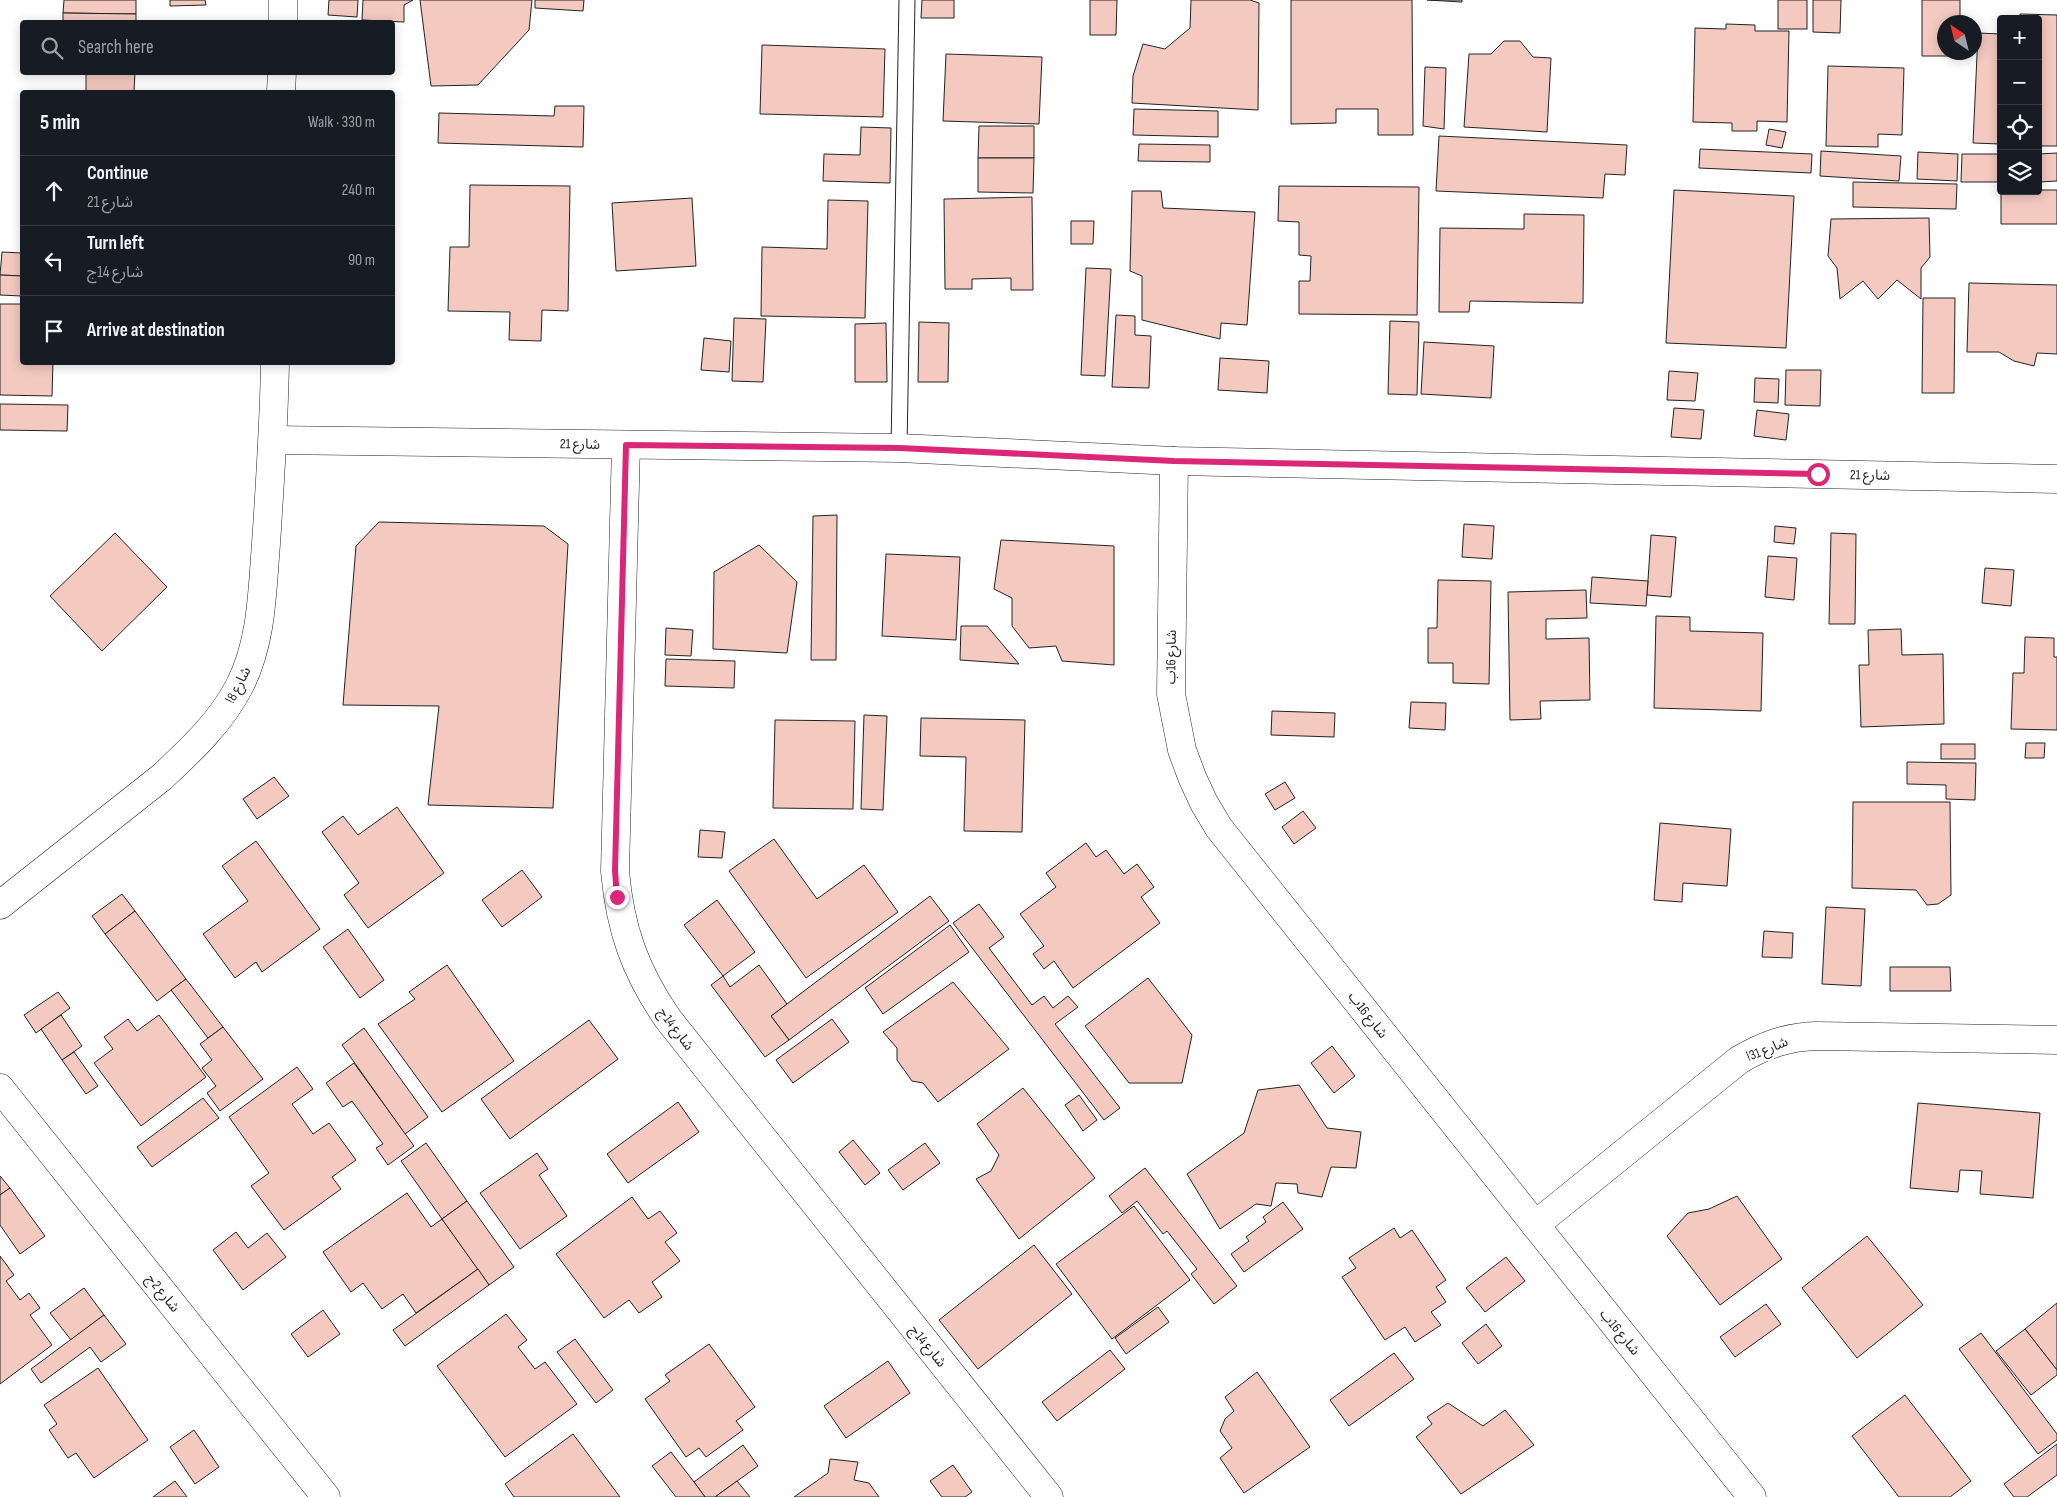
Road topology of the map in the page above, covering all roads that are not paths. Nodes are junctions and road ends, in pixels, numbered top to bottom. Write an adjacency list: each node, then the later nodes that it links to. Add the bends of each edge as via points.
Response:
1 (283, 0): 3 (street)
2 (907, 0): 9 (lane)
3 (283, 20)
4 (282, 75): 5 (street)
5 (281, 90)
6 (275, 365): 7 (street, شارع 8ا)
7 (273, 440): 8 (street, شارع 21); 12 (street, شارع 8ا, via 259,629 248,667 226,710 162,777)
8 (626, 445): 9 (street, شارع 21); 17 (street, شارع 14ج, via 615,871 617,897 640,974 668,1019)
9 (899, 448): 10 (street, شارع 21)
10 (1174, 461): 11 (street, شارع 21); 15 (street, شارع 16ب, via 1170,694 1182,750 1204,803 1219,828)
11 (2057, 479)
12 (0, 905)
13 (2057, 1040): 15 (street, شارع 31ا, via 1816,1036 1776,1042 1739,1060)
14 (0, 1088): 16 (street, شارع 2ج)
15 (1535, 1225): 18 (street, شارع 16ب)
16 (326, 1497)
17 (1049, 1497)
18 (1752, 1497)

